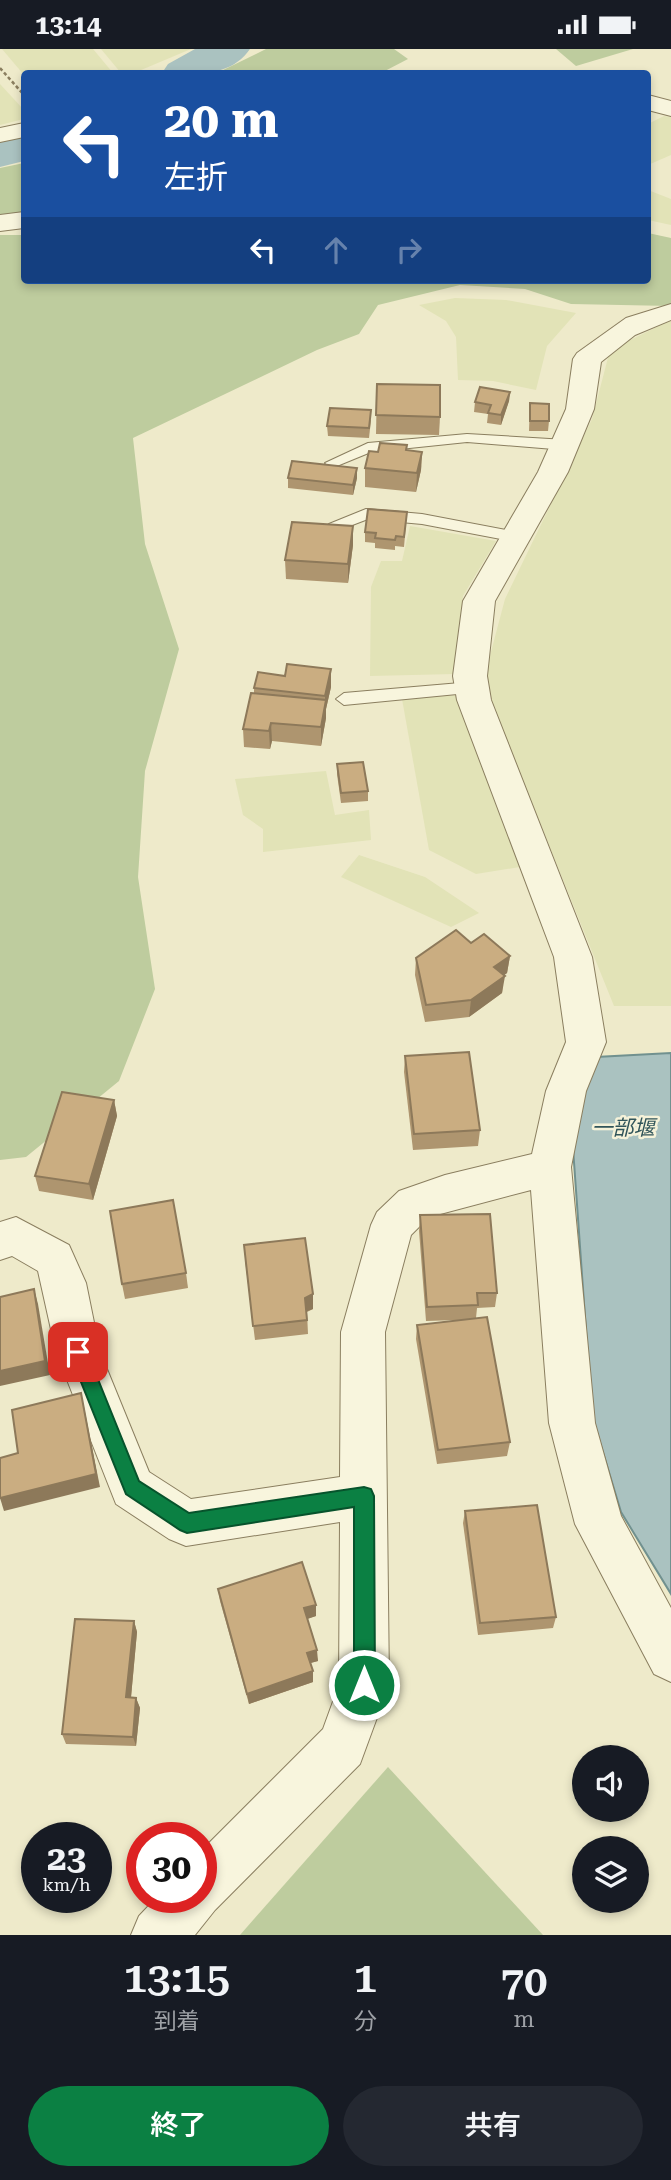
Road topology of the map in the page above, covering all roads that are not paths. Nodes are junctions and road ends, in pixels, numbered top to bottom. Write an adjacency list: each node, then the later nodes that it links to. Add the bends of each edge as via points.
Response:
1 (651, 103): 2 (street)
2 (671, 109)
3 (21, 131): 4 (street)
4 (0, 135)
5 (21, 220): 6 (street)
6 (0, 223)
7 (671, 312): 8 (street, via 622,330 587,359 580,409)
8 (566, 445): 9 (lane, via 467,438 368,448); 11 (street)
9 (332, 463)
10 (334, 527): 11 (lane, via 366,514 422,519)
11 (516, 537): 12 (street, via 479,601)
12 (472, 688): 13 (lane); 14 (street, via 573,957 586,1042 566,1091)
13 (344, 699)
14 (550, 1167): 16 (street, via 414,1204 392,1225 363,1332); 17 (street, via 572,1423 599,1524)
15 (0, 1241): 16 (street, via 16,1235 54,1258 64,1283 78,1352 132,1487 187,1523)
16 (364, 1496): 18 (street, via 364,1685 342,1746)
17 (671, 1657)
18 (217, 1873)
19 (179, 1913): 20 (street)
20 (158, 1935)

